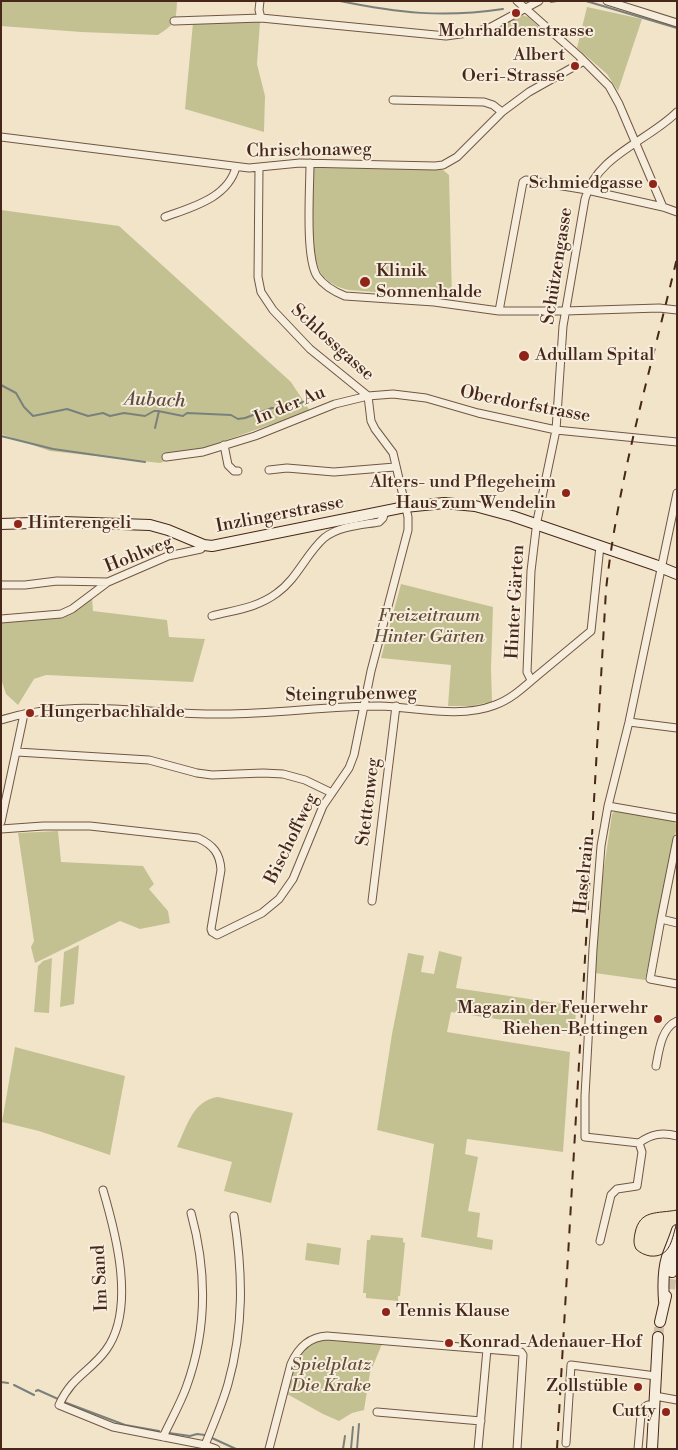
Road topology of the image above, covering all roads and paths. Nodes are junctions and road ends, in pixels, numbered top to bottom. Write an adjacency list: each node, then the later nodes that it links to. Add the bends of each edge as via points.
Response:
1 (260, 1): 6 (street)
2 (517, 1): 5 (street)
3 (539, 1): 5 (street)
4 (607, 1): 8 (street)
5 (525, 8): 6 (street, via 491,27 446,36); 9 (street)
6 (261, 18): 7 (street)
7 (174, 21)
8 (677, 23)
9 (584, 61): 11 (street, Chrischonaweg, via 529,92); 14 (street, via 609,86)
10 (393, 100): 11 (street, via 484,102)
11 (502, 112): 15 (street, Chrischonaweg, via 457,157 443,164)
12 (677, 112): 14 (street, Schützengasse)
13 (1, 137): 16 (street, Chrischonaweg)
14 (636, 143): 18 (street, Schützengasse, via 606,165); 19 (street)
15 (310, 164): 17 (street, Chrischonaweg); 23 (street, via 310,254 317,275 324,283 345,296 434,302)
16 (236, 167): 17 (street, Chrischonaweg); 21 (street, via 220,193)
17 (259, 168): 25 (street, Schlossgasse, via 260,292 310,349)
18 (587, 190): 19 (street); 23 (street, via 530,179 524,182); 24 (street, Schützengasse)
19 (663, 207): 20 (street)
20 (677, 212)
21 (165, 217)
22 (677, 310): 24 (street)
23 (500, 311): 24 (street)
24 (566, 311): 26 (street, Schützengasse)
25 (368, 396): 26 (street, Oberdorfstrasse, via 416,396 478,414); 28 (street, In der Au, via 334,404); 30 (street, Bischoffweg, via 371,421 393,453)
26 (556, 430): 27 (street, Oberdorfstrasse); 37 (street, Schützengasse)
27 (677, 442)
28 (224, 445): 29 (street, In der Au, via 203,452); 32 (street, via 228,465)
29 (166, 457)
30 (395, 467): 31 (street, via 334,472 287,468); 34 (street, Bischoffweg)
31 (269, 470)
32 (238, 471)
33 (677, 493): 40 (street, Haselrain)
34 (405, 507): 35 (street, Inzlingerstrasse); 37 (street, Inzlingerstrasse, via 458,503); 47 (street, Bischoffweg, via 408,530)
35 (385, 511): 38 (street, Inzlingerstrasse, via 220,545); 44 (street, via 379,522 340,530 326,537 286,586 268,599 247,609)
36 (1, 524): 38 (street, Inzlingerstrasse, via 150,525)
37 (536, 524): 39 (street, Inzlingerstrasse); 46 (street, Hinter Gärten, via 530,571 527,672)
38 (204, 545): 42 (street, Hohlweg)
39 (600, 546): 40 (street, Inzlingerstrasse); 46 (street, Steingrubenweg, via 591,631)
40 (662, 568): 41 (street, Inzlingerstrasse); 51 (street, Haselrain)
41 (677, 574)
42 (108, 582): 43 (street); 45 (street, Hohlweg, via 61,614)
43 (1, 585)
44 (212, 616)
45 (1, 620)
46 (532, 680): 48 (street, Steingrubenweg, via 498,704 484,708 456,712)
47 (364, 706): 48 (street, Steingrubenweg); 49 (street, Steingrubenweg, via 225,714 65,708); 54 (street, Bischoffweg, via 349,768)
48 (396, 706): 60 (street, Stettenweg)
49 (24, 714): 50 (street, Steingrubenweg); 53 (street)
50 (1, 720)
51 (629, 722): 52 (street); 55 (street, Haselrain)
52 (677, 728)
53 (17, 752): 54 (street, via 149,760 212,775 283,774); 57 (street)
54 (332, 793): 58 (street, Bischoffweg, via 323,806 293,879 279,898 262,913 217,935 212,932 221,870 217,852 209,843 198,838 90,826)
55 (608, 806): 56 (street); 67 (street, Haselrain, via 601,846 593,949 584,1100 585,1136)
56 (677, 818)
57 (1, 822)
58 (1, 829)
59 (677, 839): 61 (street)
60 (372, 901)
61 (661, 919): 62 (street); 63 (street, via 650,979)
62 (677, 922)
63 (677, 984)
64 (677, 1021): 65 (street, via 667,1028)
65 (656, 1066)
66 (675, 1135): 67 (street, via 653,1135)
67 (639, 1143): 72 (street, via 642,1152 637,1186 620,1188 611,1195)
68 (103, 1190): 83 (street, Im Sand, via 118,1258 122,1305 117,1328 107,1349 71,1384 60,1405 112,1427)
69 (191, 1213): 83 (street, via 201,1271 201,1328 186,1390)
70 (234, 1216): 85 (street, via 241,1274 240,1328 228,1384)
71 (677, 1230): 73 (street)
72 (600, 1242)
73 (673, 1244): 74 (street); 75 (street, via 667,1258 668,1289)
74 (672, 1272)
75 (660, 1322)
76 (658, 1336): 78 (street)
77 (487, 1349): 82 (street); 87 (street, via 350,1337 324,1336 312,1340 297,1352 291,1364); 89 (street, via 523,1355)
78 (656, 1376): 79 (street); 84 (street, via 570,1365)
79 (654, 1400): 80 (street); 90 (street, via 642,1411); 91 (street)
80 (677, 1400)
81 (377, 1412): 82 (street)
82 (481, 1422): 88 (street)
83 (163, 1436): 85 (street)
84 (566, 1443)
85 (205, 1445): 86 (street)
86 (216, 1449)
87 (269, 1449)
88 (478, 1449)
89 (518, 1449)
90 (638, 1449)
91 (652, 1449)

